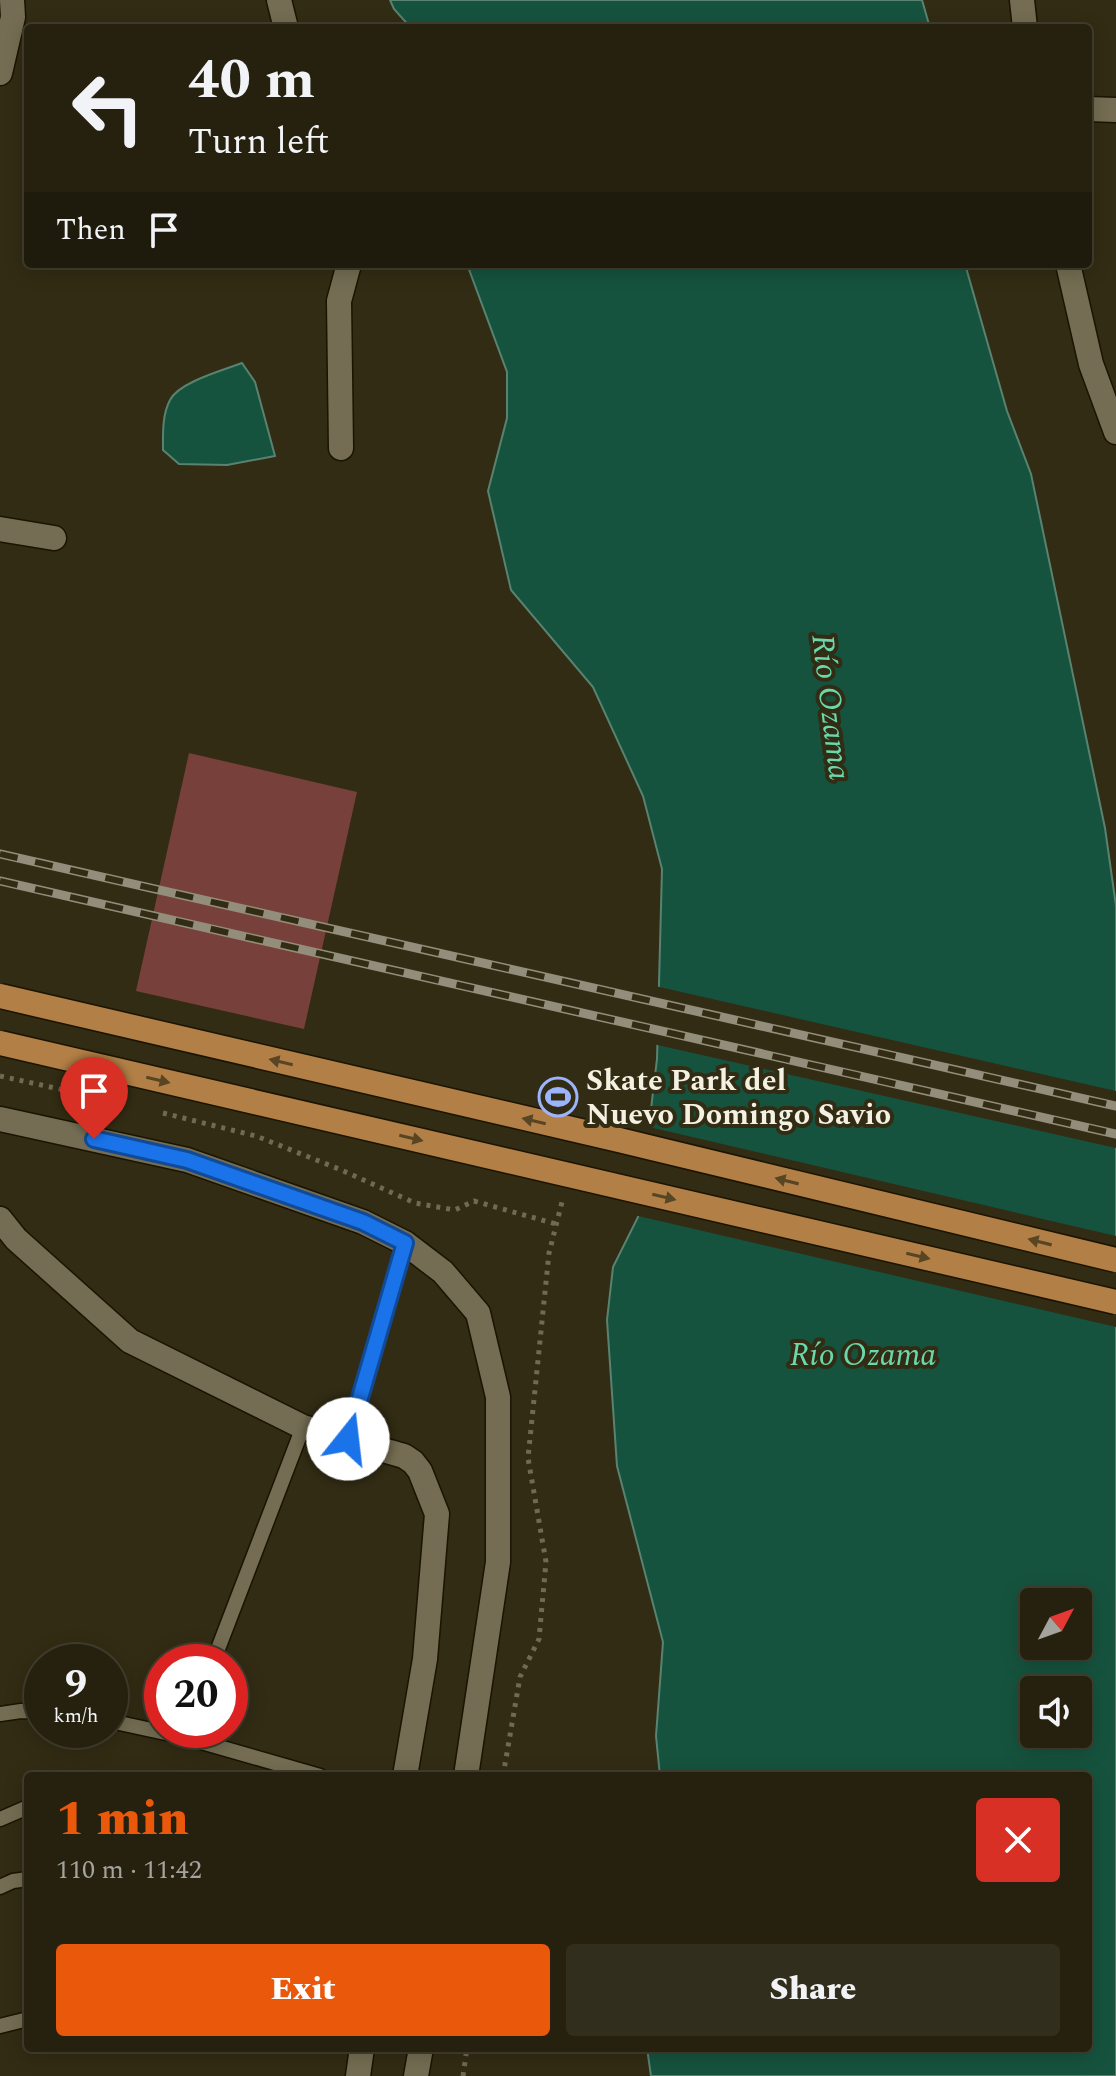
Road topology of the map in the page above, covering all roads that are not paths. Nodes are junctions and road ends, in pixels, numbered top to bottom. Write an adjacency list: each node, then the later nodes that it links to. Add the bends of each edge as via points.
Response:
1 (12, 0): 6 (street)
2 (279, 0): 4 (street)
3 (1022, 0): 5 (street)
4 (285, 24)
5 (1025, 24)
6 (0, 73)
7 (1092, 109): 8 (street)
8 (1116, 110)
9 (348, 268): 12 (street, via 339,301)
10 (1069, 268): 11 (street, via 1091,364)
11 (1116, 432)
12 (341, 448)
13 (0, 529): 14 (street)
14 (54, 538)
15 (0, 996): 20 (main road, one-way to 15, bridge)
16 (0, 1043): 21 (main road, one-way to 21, bridge)
17 (0, 1119): 19 (street, via 187,1160 363,1222)
18 (0, 1219): 22 (street, via 130,1341)
19 (405, 1243): 23 (lane); 30 (street, via 443,1272 478,1313 498,1397 498,1562)
20 (1116, 1260)
21 (1116, 1302)
22 (303, 1427): 23 (street); 24 (lane)
23 (348, 1439): 29 (street, via 413,1462 437,1514 425,1659)
24 (220, 1644)
25 (24, 1711): 26 (lane)
26 (0, 1714)
27 (233, 1748): 28 (lane)
28 (308, 1772)
29 (406, 1772)
30 (467, 1772)
31 (24, 1809): 32 (lane)
32 (0, 1819)
33 (24, 1880): 34 (lane)
34 (0, 1887)
35 (24, 2020): 36 (lane)
36 (0, 2026)
37 (361, 2052): 39 (street)
38 (420, 2052): 40 (street)
39 (358, 2076)
40 (416, 2076)

